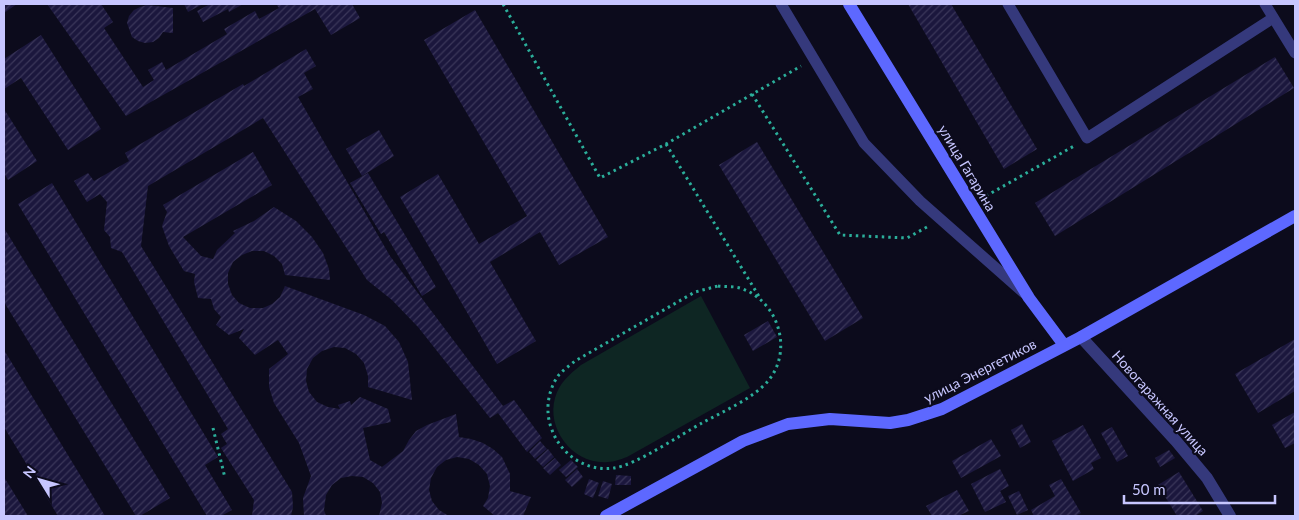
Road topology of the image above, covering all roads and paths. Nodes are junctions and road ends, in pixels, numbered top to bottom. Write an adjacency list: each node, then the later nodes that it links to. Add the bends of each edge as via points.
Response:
1 (504, 4): 11 (path, via 600,178)
2 (781, 4): 8 (lane)
3 (849, 4): 12 (street, улица Гагарина)
4 (1008, 4): 10 (lane)
5 (1265, 4): 6 (lane)
6 (1273, 18): 7 (lane); 10 (lane)
7 (1294, 48)
8 (814, 59): 9 (path); 15 (lane, via 864,143 920,201)
9 (752, 94): 11 (path); 14 (path, via 840,235)
10 (1087, 138): 12 (path)
11 (666, 144): 16 (path)
12 (972, 204): 15 (street, улица Гагарина)
13 (1295, 216): 17 (street, улица Энергетиков)
14 (907, 238)
15 (1029, 298): 18 (street, улица Гагарина)
16 (760, 299): 16 (path, via 774,316 779,331 779,361 768,381 751,395 636,460 614,468 592,467 571,458 556,442 548,420 548,397 558,377 574,361 695,292 718,286 740,288)
17 (1081, 337): 18 (street, улица Энергетиков); 22 (street, Новогаражная улица, via 1207,478)
18 (1064, 345): 21 (street, улица Энергетиков, via 942,409 908,420 890,423 830,419 788,424 743,441)
19 (213, 428): 20 (path)
20 (225, 478)
21 (606, 516)
22 (1230, 516)

